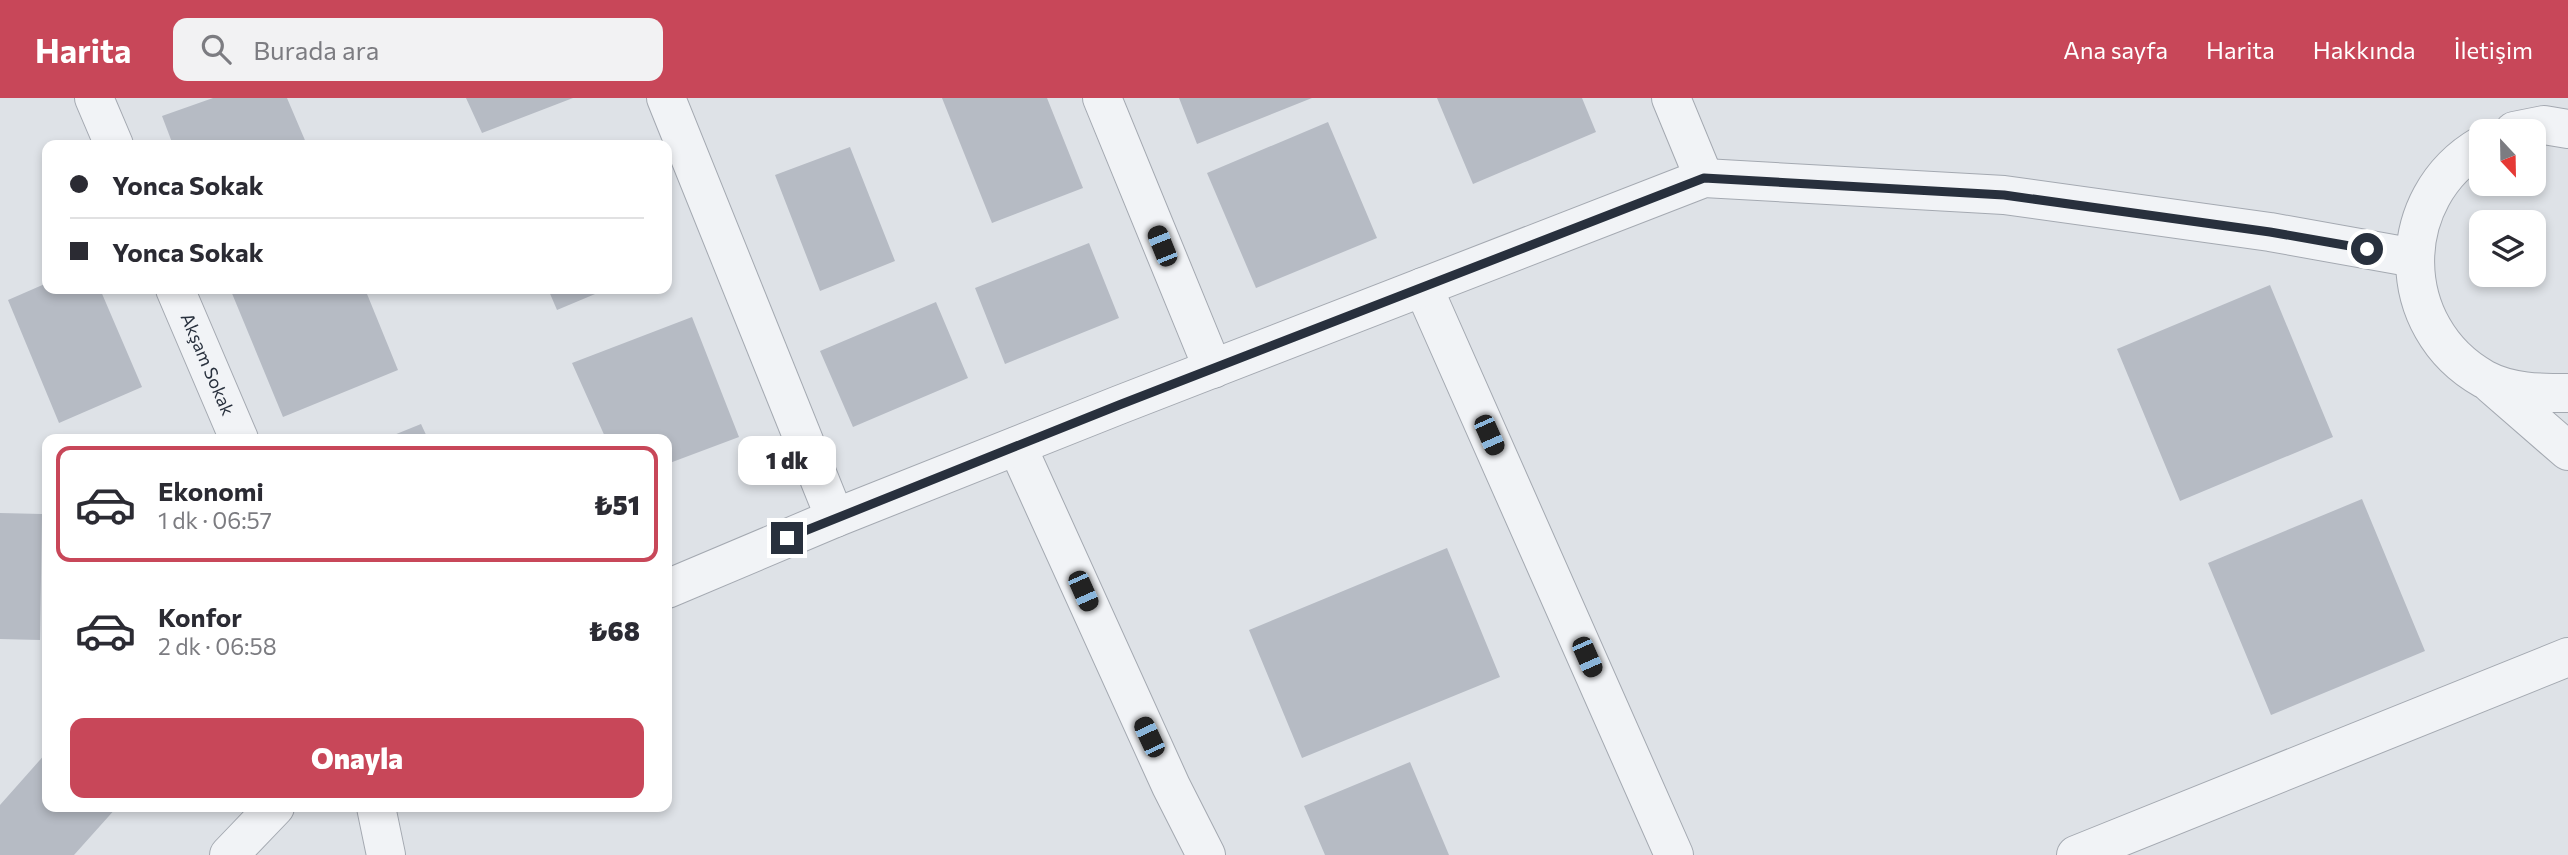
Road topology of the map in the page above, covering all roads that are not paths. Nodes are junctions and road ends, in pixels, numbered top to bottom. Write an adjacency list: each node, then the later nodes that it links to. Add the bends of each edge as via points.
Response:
1 (94, 98): 7 (street)
2 (666, 98): 19 (street)
3 (1102, 98): 13 (street)
4 (1671, 98): 9 (street)
5 (2546, 125): 6 (street)
6 (2568, 129)
7 (112, 140)
8 (2469, 153): 10 (street, via 2434,189 2417,229)
9 (1704, 178): 10 (street, via 2004,195 2270,232); 11 (street)
10 (2415, 258): 14 (street, via 2414,273 2425,315 2449,352)
11 (1423, 287): 13 (street); 27 (street)
12 (177, 294): 16 (street, Akşam Sokak)
13 (1213, 369): 17 (street)
14 (2485, 379): 15 (street, via 2527,393); 18 (street)
15 (2568, 393)
16 (237, 434)
17 (1017, 446): 19 (street); 26 (street)
18 (2568, 451)
19 (835, 518): 20 (street)
20 (672, 587)
21 (2568, 657): 28 (street)
22 (270, 812): 24 (street)
23 (377, 812): 25 (street)
24 (229, 855)
25 (386, 855)
26 (1206, 855)
27 (1674, 855)
28 (2076, 855)

